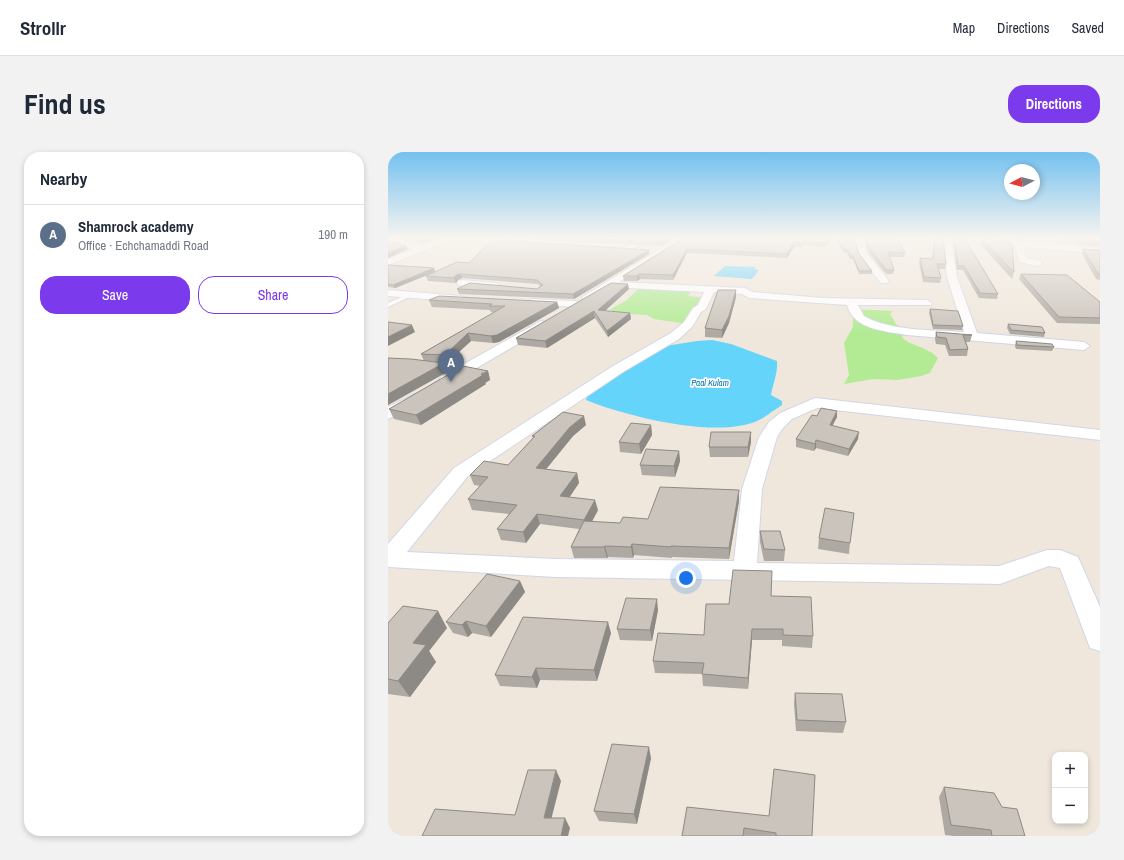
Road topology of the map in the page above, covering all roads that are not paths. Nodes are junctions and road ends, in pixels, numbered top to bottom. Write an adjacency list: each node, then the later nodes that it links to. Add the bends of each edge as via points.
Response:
1 (632, 270): 6 (street)
2 (876, 270): 4 (street)
3 (951, 270): 17 (street)
4 (884, 281)
5 (462, 283): 7 (street)
6 (609, 284): 8 (street); 11 (street, via 593,293)
7 (508, 287)
8 (712, 289): 13 (street, via 745,291 749,295); 23 (street, via 702,307 675,336 618,369 461,472)
9 (388, 293): 10 (street)
10 (408, 296): 12 (street); 16 (lane)
11 (576, 298): 14 (street); 20 (street, via 554,317)
12 (474, 299)
13 (852, 301): 15 (street); 17 (street, via 856,314 864,321 882,327)
14 (521, 302)
15 (927, 303)
16 (388, 305)
17 (971, 335): 18 (street)
18 (1084, 346)
19 (425, 365): 20 (lane)
20 (466, 368): 21 (street)
21 (388, 414)
22 (1100, 435): 24 (street, via 815,403 786,416 768,437 752,489)
23 (388, 559): 24 (street, via 556,568)
24 (745, 570): 25 (street, via 1000,575 1047,558 1060,558 1070,563)
25 (1100, 640)

